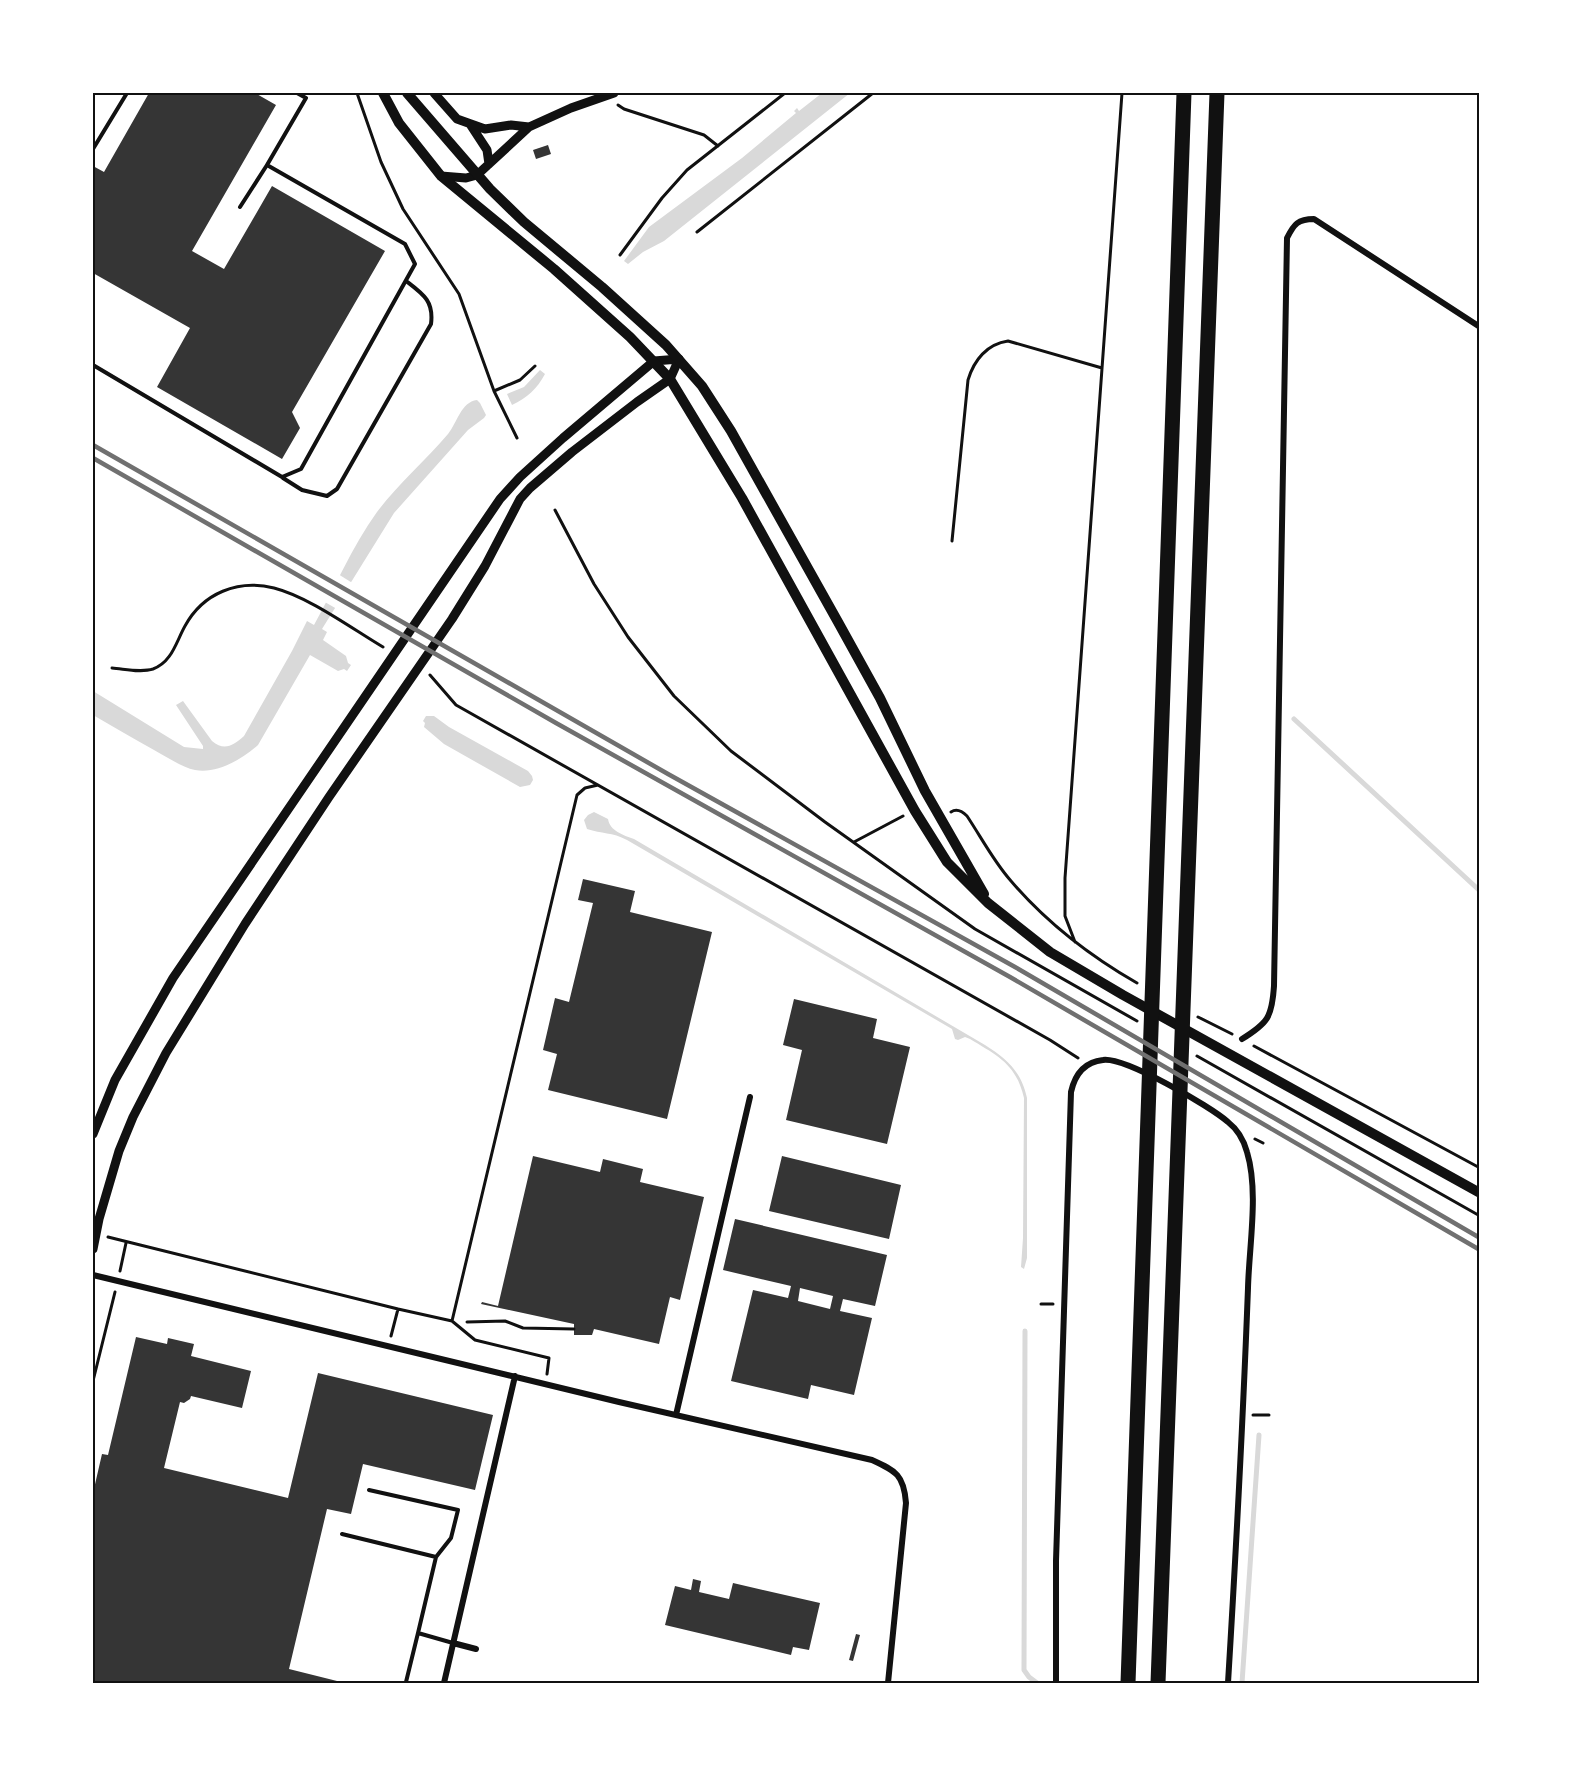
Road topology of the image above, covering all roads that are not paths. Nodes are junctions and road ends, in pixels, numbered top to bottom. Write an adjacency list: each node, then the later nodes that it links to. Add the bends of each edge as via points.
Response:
1 (127, 93): 11 (lane)
2 (297, 93): 13 (lane, via 306,98)
3 (383, 93): 15 (main road, via 399,123)
4 (406, 93): 14 (main road)
5 (434, 93): 9 (street, via 457,119)
6 (1184, 93): 43 (highway)
7 (1217, 93): 44 (highway)
8 (612, 94): 10 (street)
9 (469, 124): 10 (street, via 485,129); 12 (street, via 487,150)
10 (529, 127): 12 (street)
11 (93, 149)
12 (489, 164): 14 (street)
13 (267, 165): 16 (lane); 17 (lane, via 405,244 415,264)
14 (477, 175): 15 (street); 19 (main road, via 524,222)
15 (441, 176): 20 (main road, via 554,269)
16 (240, 207)
17 (406, 281): 23 (lane, via 301,469); 23 (lane, via 425,296 433,311 431,324 337,489 327,496 302,490)
18 (1480, 327): 25 (street, via 1314,219 1303,219 1294,225 1287,238 1274,986 1272,1008 1266,1020)
19 (680, 359): 20 (street); 22 (street); 24 (main road, via 730,431 880,698 925,791)
20 (654, 361): 22 (main road); 27 (street, via 520,477 490,512 173,978 115,1080)
21 (93, 365): 23 (lane)
22 (670, 379): 24 (main road, via 742,498 915,811 947,862); 29 (street, via 599,431 520,499 452,619 328,797 166,1053 119,1151)
23 (282, 477)
24 (988, 903): 28 (main road, via 1050,952)
25 (1242, 1039)
26 (750, 1097): 32 (street)
27 (93, 1134)
28 (1480, 1193)
29 (93, 1249)
30 (93, 1275): 31 (street)
31 (515, 1376): 32 (street); 37 (street)
32 (676, 1415): 41 (street, via 872,1460 890,1468 903,1482 906,1503)
33 (369, 1490): 35 (lane, via 458,1510 451,1538)
34 (342, 1534): 35 (lane)
35 (436, 1557): 36 (lane)
36 (418, 1633): 37 (lane); 39 (lane)
37 (453, 1643): 38 (street); 40 (street)
38 (476, 1649)
39 (406, 1682)
40 (444, 1683)
41 (888, 1683)
42 (1056, 1683): 45 (street, via 1056,1561 1071,1092 1076,1076 1086,1065 1108,1059 1126,1064 1221,1117 1234,1128 1250,1165 1252,1203 1243,1415)
43 (1128, 1683)
44 (1158, 1683)
45 (1228, 1683)

